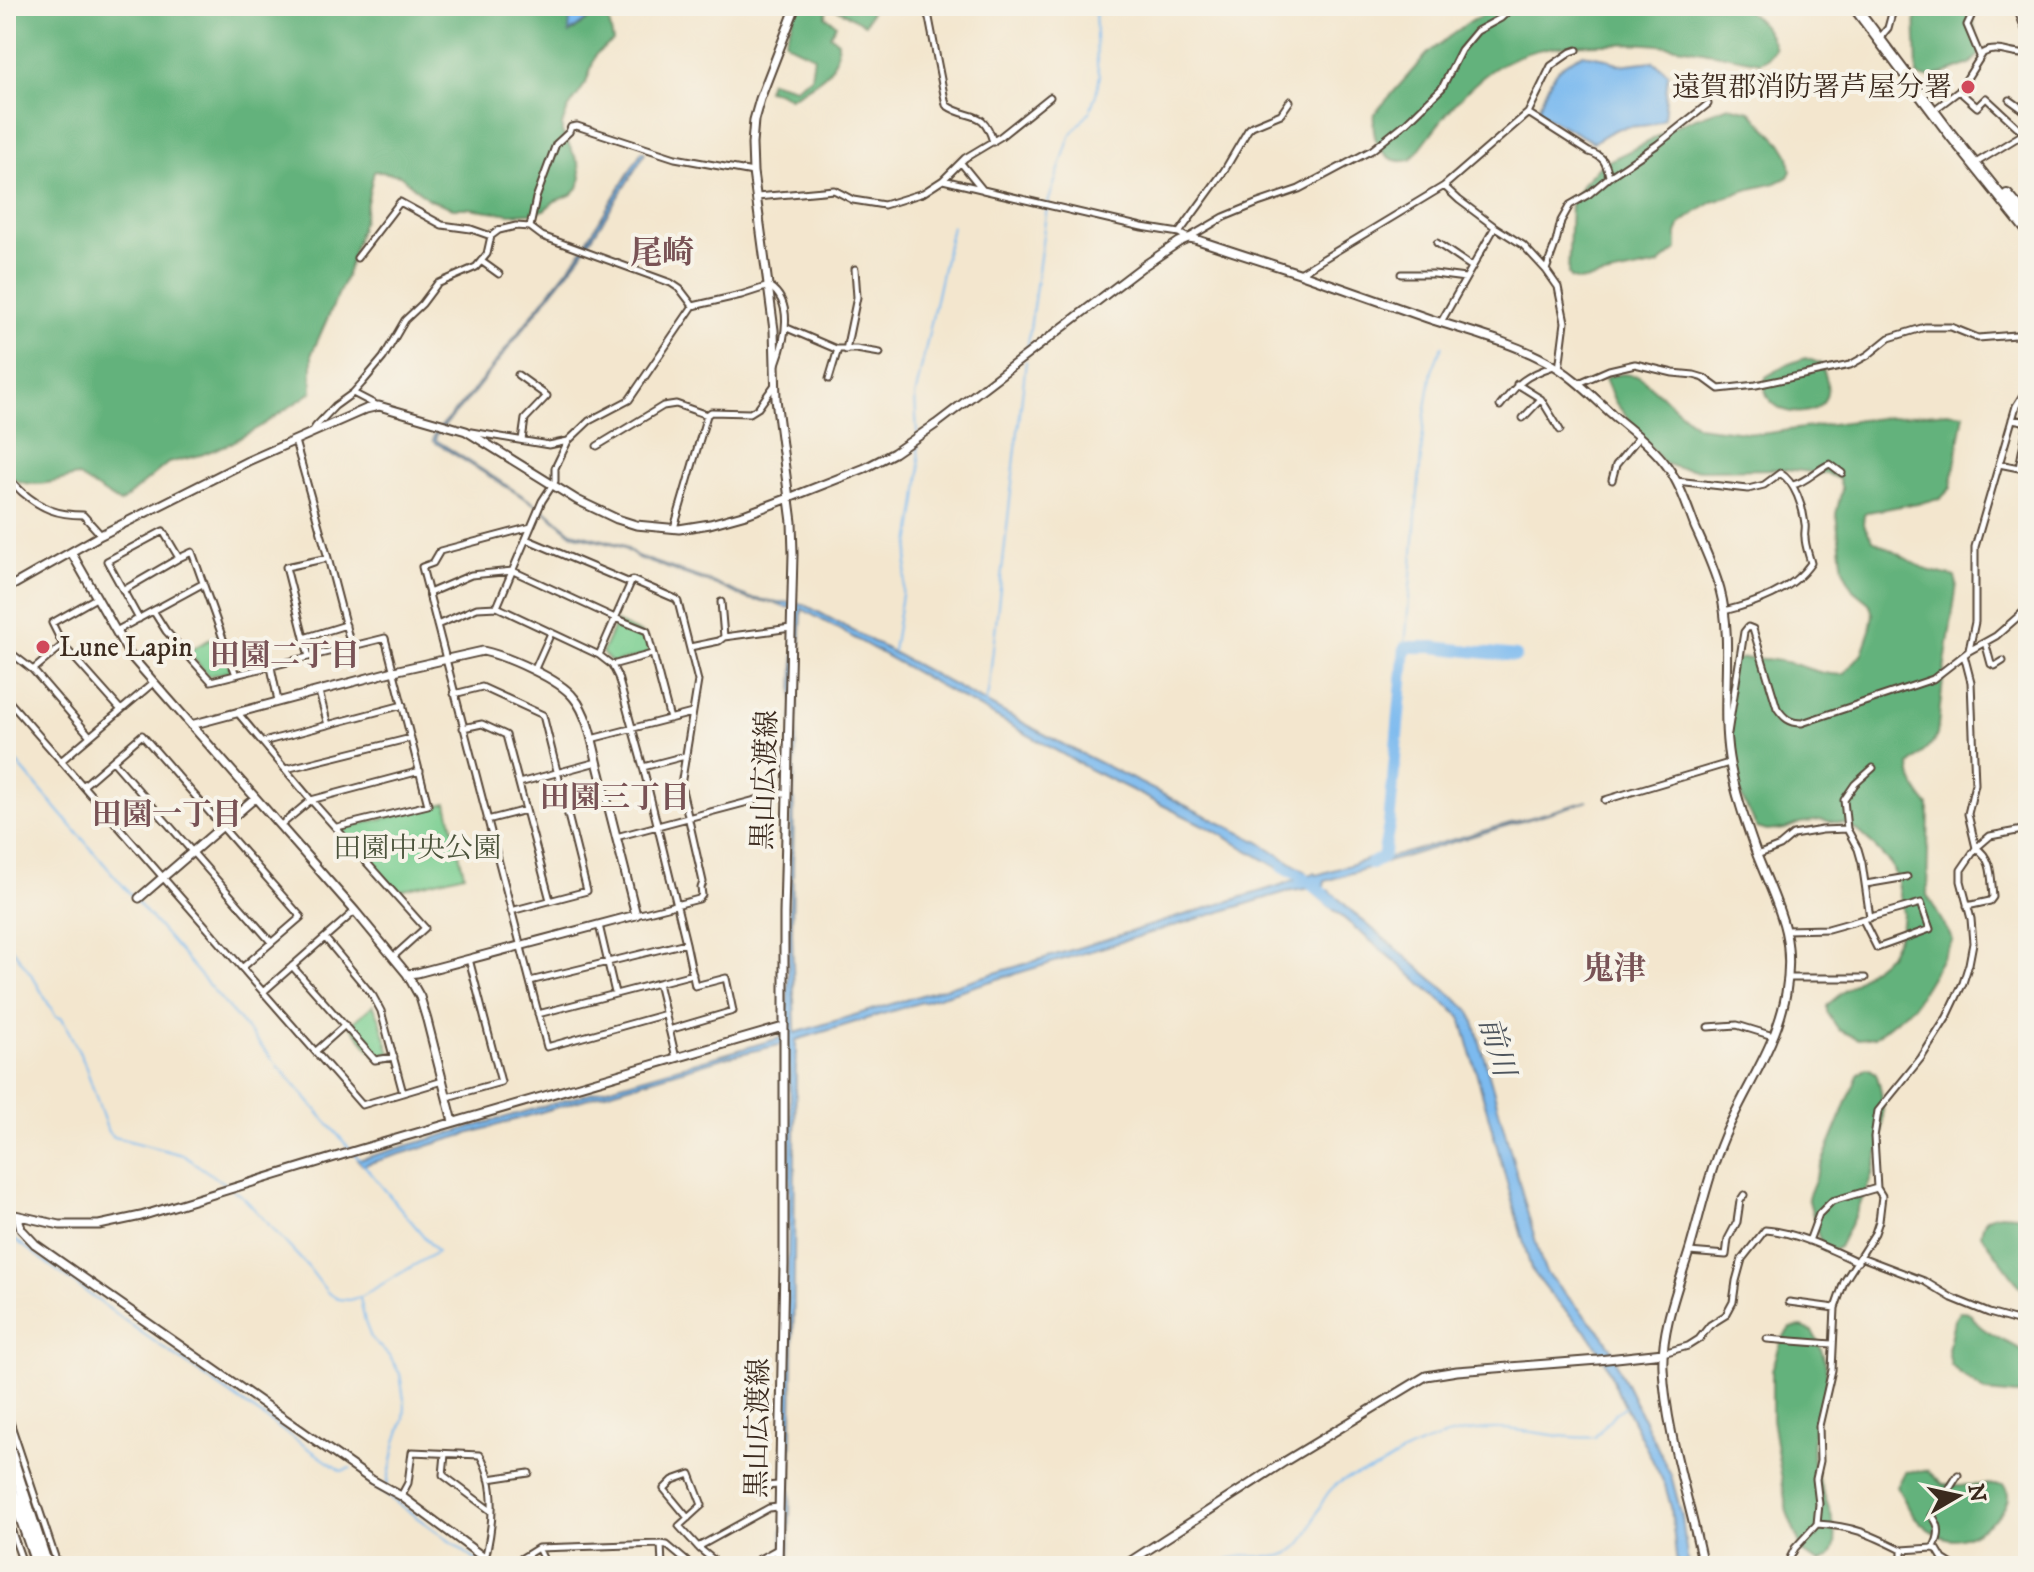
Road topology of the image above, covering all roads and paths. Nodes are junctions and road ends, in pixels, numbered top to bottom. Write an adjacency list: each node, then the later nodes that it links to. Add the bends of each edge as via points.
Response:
1 (796, 6): 26 (street, 黒山広渡線, via 754,120)
2 (924, 6): 23 (street, via 946,105 988,124)
3 (1514, 6): 38 (street, via 1477,31 1442,88 1372,150)
4 (1854, 6): 35 (highway)
5 (1862, 6): 9 (highway)
6 (1894, 6): 9 (street)
7 (1974, 10): 13 (street, via 1967,25)
8 (2018, 11): 10 (street)
9 (1883, 34): 19 (highway)
10 (2028, 37)
11 (1577, 50): 20 (street, via 1551,66)
12 (2028, 54): 13 (street, via 1993,49)
13 (1980, 56): 14 (street)
14 (1959, 91): 19 (street); 22 (street, via 1977,107 1986,98)
15 (1050, 97): 23 (street)
16 (2010, 100): 21 (street)
17 (1290, 101): 36 (street, via 1281,114 1248,130)
18 (1708, 104): 27 (street)
19 (1938, 107): 24 (highway)
20 (1528, 113): 27 (street, via 1600,155); 29 (street)
21 (2028, 113)
22 (2026, 132): 24 (street)
23 (993, 142): 25 (street)
24 (1979, 161): 32 (highway)
25 (961, 163): 28 (street); 30 (street)
26 (753, 172): 31 (street, 黒山広渡線); 33 (street, via 675,158 571,127 556,144)
27 (1609, 177): 44 (street, via 1570,205)
28 (943, 180): 30 (street); 31 (street, via 923,193 884,205 853,200 834,190)
29 (1444, 186): 34 (street); 45 (street)
30 (983, 190): 36 (street)
31 (757, 197): 49 (street, 黒山広渡線)
32 (2028, 219)
33 (530, 227): 37 (street, via 516,226); 50 (street, via 671,283)
34 (1495, 227): 42 (street); 44 (street, via 1523,245)
35 (2028, 231)
36 (1179, 233): 38 (street)
37 (491, 236): 40 (street, via 442,225 400,202); 41 (street)
38 (1188, 238): 45 (street); 87 (street, via 894,453)
39 (1437, 243): 42 (street)
40 (357, 258)
41 (481, 261): 46 (street); 65 (street, via 437,284)
42 (1472, 267): 48 (street)
43 (855, 269): 55 (street, via 857,297)
44 (1546, 270): 58 (street, via 1558,287 1565,322)
45 (1300, 273): 51 (street)
46 (499, 274)
47 (1401, 274): 48 (street)
48 (1465, 278): 51 (street)
49 (769, 286): 50 (street); 52 (street, via 782,304); 57 (street, 黒山広渡線)
50 (693, 306): 78 (street, via 629,400 589,421)
51 (1441, 322): 58 (street)
52 (787, 328): 54 (street); 57 (street)
53 (2028, 334): 62 (street, via 1978,338 1951,327 1925,327 1889,338 1850,365 1756,385 1719,389 1694,375 1635,364)
54 (838, 349): 55 (street); 60 (street)
55 (846, 350): 56 (street)
56 (880, 353)
57 (776, 366): 61 (street, 黒山広渡線)
58 (1557, 367): 62 (street); 63 (street, via 1531,373)
59 (518, 375): 76 (street, via 547,396 525,419)
60 (829, 379)
61 (776, 383): 69 (street, via 750,413); 87 (street, 黒山広渡線)
62 (1579, 383): 75 (street)
63 (1517, 384): 66 (street); 68 (street)
64 (2028, 387): 71 (street)
65 (353, 393): 67 (street); 74 (street)
66 (1541, 399): 70 (street); 72 (street)
67 (379, 406): 73 (street); 74 (street)
68 (1500, 406)
69 (707, 415): 79 (street, via 676,404 663,406); 89 (street)
70 (1523, 418)
71 (2012, 419): 80 (street); 80 (street, via 2027,426 2019,468)
72 (1560, 430)
73 (466, 431): 76 (street); 85 (street)
74 (312, 433): 77 (street)
75 (1639, 437): 82 (street, via 1616,465); 84 (street)
76 (522, 440): 78 (street, via 549,445)
77 (295, 441): 90 (street); 94 (street)
78 (568, 441): 85 (street)
79 (597, 446)
80 (1999, 464): 121 (street, via 1975,547 1975,622)
81 (1842, 473): 86 (street, via 1830,464)
82 (1612, 480)
83 (6, 481): 90 (street, via 60,515 83,515)
84 (1676, 481): 86 (street, via 1748,489 1780,473); 105 (street)
85 (553, 484): 88 (street); 89 (street, via 617,519)
86 (1793, 485): 105 (street, via 1811,563 1792,584)
87 (789, 498): 89 (street, via 710,524); 111 (street, 黒山広渡線)
88 (531, 527): 91 (street); 100 (street, via 440,551 433,563 422,567)
89 (674, 528)
90 (101, 535): 92 (street)
91 (526, 539): 95 (street); 97 (street)
92 (71, 552): 98 (street); 101 (street)
93 (179, 558): 96 (street, via 192,552); 99 (street); 99 (street, via 163,531 107,561)
94 (328, 558): 109 (street); 115 (street, via 286,567)
95 (513, 571): 100 (street, via 471,575); 103 (street); 107 (street)
96 (204, 583): 106 (street); 132 (street)
97 (630, 583): 107 (street); 120 (street, via 676,599)
98 (6, 589)
99 (124, 590): 108 (street)
100 (429, 593): 110 (street)
101 (96, 598): 112 (street); 118 (street, via 52,623)
102 (721, 602): 114 (street)
103 (497, 607): 110 (street, via 477,608); 113 (street)
104 (2028, 608): 116 (street)
105 (1724, 611): 151 (street)
106 (154, 612): 108 (street); 132 (street, via 211,681)
107 (615, 618): 122 (street, via 647,631); 123 (street)
108 (139, 619): 112 (street)
109 (346, 625): 115 (street); 119 (street)
110 (437, 625): 125 (street)
111 (791, 628): 114 (street); 164 (street, 黒山広渡線)
112 (116, 632): 133 (street)
113 (551, 633): 123 (street); 131 (street)
114 (724, 637): 120 (street)
115 (304, 638): 124 (street)
116 (1985, 642): 121 (street); 126 (street, via 1991,664)
117 (6, 645): 129 (street)
118 (63, 645): 129 (street); 139 (street)
119 (351, 646): 124 (street); 130 (street, via 385,638)
120 (690, 647): 141 (street, via 698,681)
121 (1966, 653): 151 (street, via 1933,679 1795,723 1777,708 1753,629 1748,627); 178 (street, via 1975,784 1968,814)
122 (652, 654): 127 (street); 142 (street)
123 (599, 655): 127 (street)
124 (309, 657): 128 (street)
125 (445, 658): 130 (street); 131 (street, via 483,651); 135 (street)
126 (2003, 661)
127 (612, 665): 146 (street)
128 (271, 667): 132 (street); 137 (street)
129 (33, 670): 147 (street)
130 (394, 671): 134 (street); 138 (street)
131 (534, 671): 149 (street, via 573,696)
132 (236, 675)
133 (153, 683): 139 (street); 143 (street)
134 (318, 691): 137 (street); 144 (street)
135 (454, 694): 145 (street); 161 (street, via 482,687 543,715)
136 (6, 698): 153 (street)
137 (278, 701): 140 (street)
138 (403, 705): 144 (street); 148 (street)
139 (120, 709): 147 (street)
140 (237, 712): 143 (street); 150 (street)
141 (692, 713): 142 (street); 152 (street)
142 (670, 719): 146 (street)
143 (191, 725): 165 (street)
144 (328, 725): 150 (street)
145 (463, 728): 162 (street, via 482,724 506,735); 170 (street)
146 (632, 729): 149 (street); 157 (street)
147 (90, 736): 153 (street)
148 (411, 738): 159 (street); 160 (street)
149 (591, 739): 155 (street)
150 (263, 742): 159 (street)
151 (1727, 742): 156 (street)
152 (685, 756): 157 (street); 169 (street, via 680,781)
153 (61, 761): 163 (street)
154 (113, 761): 163 (street); 171 (street, via 142,735); 179 (street)
155 (597, 762): 161 (street); 177 (street)
156 (1729, 763): 167 (street); 180 (street)
157 (643, 767): 174 (street)
158 (1873, 768): 175 (street, via 1844,800)
159 (286, 769): 166 (street)
160 (420, 771): 166 (street); 173 (street, via 428,805)
161 (557, 773): 162 (street); 185 (street, via 587,891)
162 (519, 783): 168 (street)
163 (83, 786): 181 (street)
164 (786, 792): 169 (street); 214 (street, 黒山広渡線)
165 (255, 798): 171 (street); 172 (street)
166 (311, 800): 172 (street); 173 (street)
167 (1605, 800)
168 (526, 810): 170 (street); 185 (street)
169 (689, 819): 174 (street); 186 (street, via 702,895)
170 (487, 820): 189 (street)
171 (222, 825): 179 (street); 195 (street, via 301,917)
172 (279, 826): 188 (street)
173 (337, 827): 198 (street, via 425,928)
174 (658, 827): 177 (street); 186 (street)
175 (1847, 829): 180 (street, via 1793,835); 183 (street)
176 (2028, 830): 178 (street, via 1990,836)
177 (616, 837): 190 (street)
178 (1976, 848): 187 (street, via 1961,870); 187 (street, via 1989,860 1993,897)
179 (192, 851): 181 (street); 195 (street)
180 (1757, 855): 193 (street)
181 (162, 877): 184 (street); 202 (street)
182 (1907, 877): 183 (street)
183 (1866, 884): 191 (street)
184 (139, 898)
185 (550, 900): 189 (street)
186 (677, 905): 190 (street); 196 (street)
187 (1967, 906): 225 (street, via 1973,943 1963,983 1921,1058 1878,1111)
188 (355, 911): 194 (street); 198 (street)
189 (511, 911): 197 (street)
190 (636, 915): 192 (street)
191 (1866, 919): 191 (street, via 1921,903 1930,929 1877,948); 193 (street, via 1828,929)
192 (599, 925): 197 (street); 200 (street)
193 (1786, 930): 205 (street)
194 (325, 938): 201 (street); 219 (street, via 373,996)
195 (271, 942): 202 (street)
196 (686, 943): 200 (street); 204 (street)
197 (520, 945): 199 (street); 207 (street)
198 (393, 957): 203 (street)
199 (469, 959): 203 (street); 223 (street, via 501,1082)
200 (608, 962): 207 (street); 210 (street)
201 (292, 966): 209 (street); 213 (street)
202 (242, 968): 209 (street)
203 (407, 974): 221 (street, via 420,997)
204 (693, 974): 208 (street); 216 (street, via 695,986 726,978 733,1011)
205 (1788, 978): 206 (street); 217 (street)
206 (1865, 978)
207 (530, 981): 211 (street)
208 (658, 983): 210 (street); 212 (street)
209 (263, 992): 218 (street)
210 (615, 993): 211 (street)
211 (538, 1014): 212 (street, via 547,1047)
212 (666, 1014): 216 (street)
213 (345, 1025): 218 (street); 219 (street, via 375,1060)
214 (783, 1027): 220 (street); 245 (street, 黒山広渡線)
215 (1708, 1027): 217 (street, via 1737,1025)
216 (669, 1030): 220 (street)
217 (1774, 1036): 230 (street, via 1722,1143)
218 (316, 1051): 222 (street, via 362,1105)
219 (394, 1057): 222 (street)
220 (676, 1058): 224 (street)
221 (443, 1081): 222 (street); 223 (street)
222 (403, 1093)
223 (447, 1097): 224 (street)
224 (453, 1122): 228 (street, via 141,1216 99,1225)
225 (1877, 1188): 229 (street, via 1832,1201 1819,1214); 231 (street, via 1882,1196 1879,1221)
226 (1744, 1195): 230 (street, via 1726,1255)
227 (6, 1213): 228 (street)
228 (18, 1217): 247 (street, via 35,1244)
229 (1809, 1242): 231 (street); 237 (street, via 1765,1230 1742,1259 1726,1315 1688,1346)
230 (1689, 1252): 237 (street)
231 (1860, 1260): 233 (street, via 1844,1282); 234 (street)
232 (1789, 1302): 233 (street)
233 (1835, 1308): 236 (street)
234 (2028, 1324)
235 (1767, 1339): 236 (street)
236 (1832, 1344): 252 (street, via 1832,1370 1819,1426)
237 (1663, 1353): 272 (street, via 1426,1376); 273 (street, via 1673,1438)
238 (6, 1410): 263 (street)
239 (6, 1440): 262 (highway)
240 (445, 1454): 244 (street, via 480,1455); 247 (street, via 412,1452); 249 (street, via 443,1475)
241 (529, 1473): 244 (street)
242 (6, 1474): 261 (highway)
243 (1958, 1475): 256 (street, via 1932,1516 1939,1529)
244 (489, 1479): 249 (street)
245 (778, 1485): 246 (street); 248 (street, 黒山広渡線)
246 (753, 1487)
247 (401, 1496): 259 (street)
248 (778, 1507): 254 (street); 257 (street, 黒山広渡線)
249 (492, 1512): 259 (street)
250 (6, 1515): 260 (street)
251 (688, 1518): 251 (street, via 702,1505 690,1474 664,1489); 254 (street, via 679,1526)
252 (1817, 1524): 258 (street, via 1854,1528); 274 (street)
253 (661, 1544): 255 (street); 267 (street); 268 (street)
254 (698, 1547): 269 (street)
255 (538, 1548): 265 (street); 266 (street)
256 (1933, 1548): 258 (street); 276 (street)
257 (778, 1549): 270 (street); 271 (street, 黒山広渡線)
258 (1902, 1550): 275 (street)
259 (485, 1559): 264 (street)
260 (24, 1566)
261 (38, 1566)
262 (47, 1566)
263 (58, 1566)
264 (495, 1566)
265 (509, 1566)
266 (547, 1566)
267 (662, 1566)
268 (692, 1566)
269 (721, 1566)
270 (747, 1566)
271 (778, 1566)
272 (1123, 1566)
273 (1703, 1566)
274 (1786, 1566)
275 (1909, 1566)
276 (1954, 1566)

